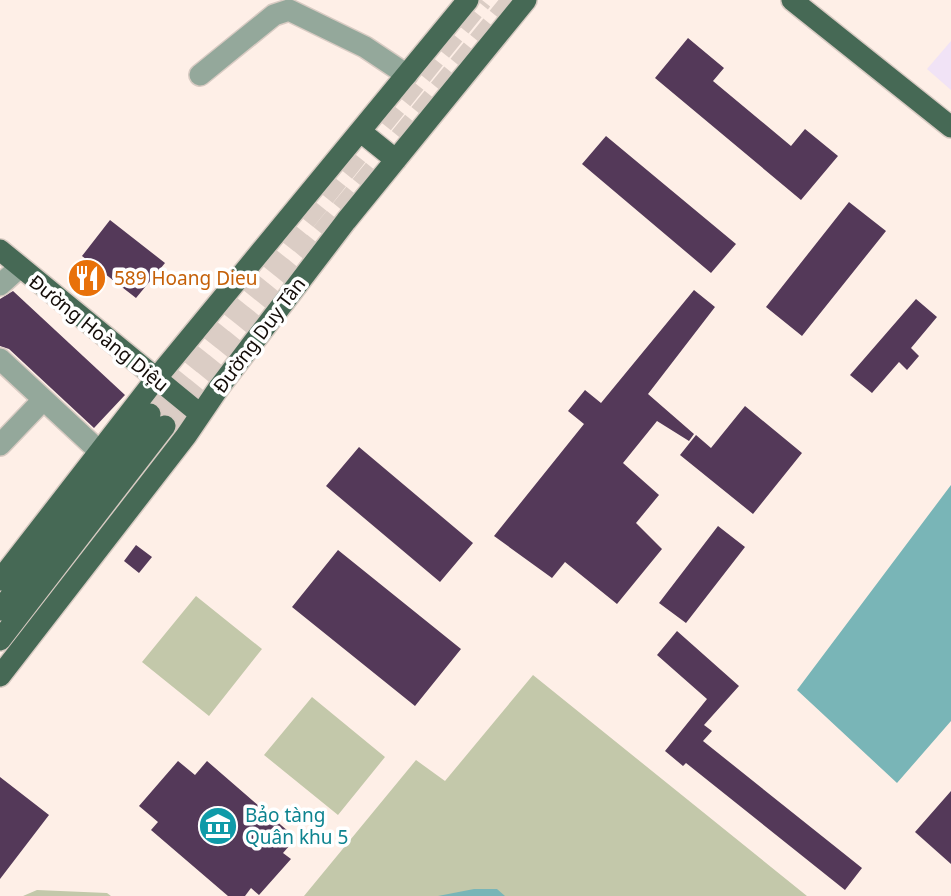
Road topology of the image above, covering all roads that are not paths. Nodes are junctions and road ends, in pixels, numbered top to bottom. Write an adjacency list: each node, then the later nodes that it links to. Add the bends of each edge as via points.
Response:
1 (468, 0): 5 (main road)
2 (526, 0): 8 (main road, Đường Duy Tân)
3 (792, 0): 6 (main road)
4 (200, 75): 5 (street, via 274,15 289,10 365,47)
5 (407, 75): 7 (main road)
6 (951, 127)
7 (360, 131): 8 (main road); 13 (main road)
8 (396, 160): 15 (main road, Đường Duy Tân)
9 (0, 250): 10 (main road, Đường Hoàng Diệu)
10 (20, 268): 11 (street); 13 (main road, Đường Hoàng Diệu)
11 (0, 285)
12 (0, 359): 14 (street)
13 (155, 380): 15 (main road, Đường Hoàng Diệu); 17 (main road)
14 (43, 400): 16 (street); 17 (street)
15 (200, 414): 21 (main road, Đường Duy Tân)
16 (0, 445)
17 (99, 451): 18 (main road)
18 (0, 580)
19 (0, 610): 20 (main road, via 158,420)
20 (0, 640)
21 (0, 676)

